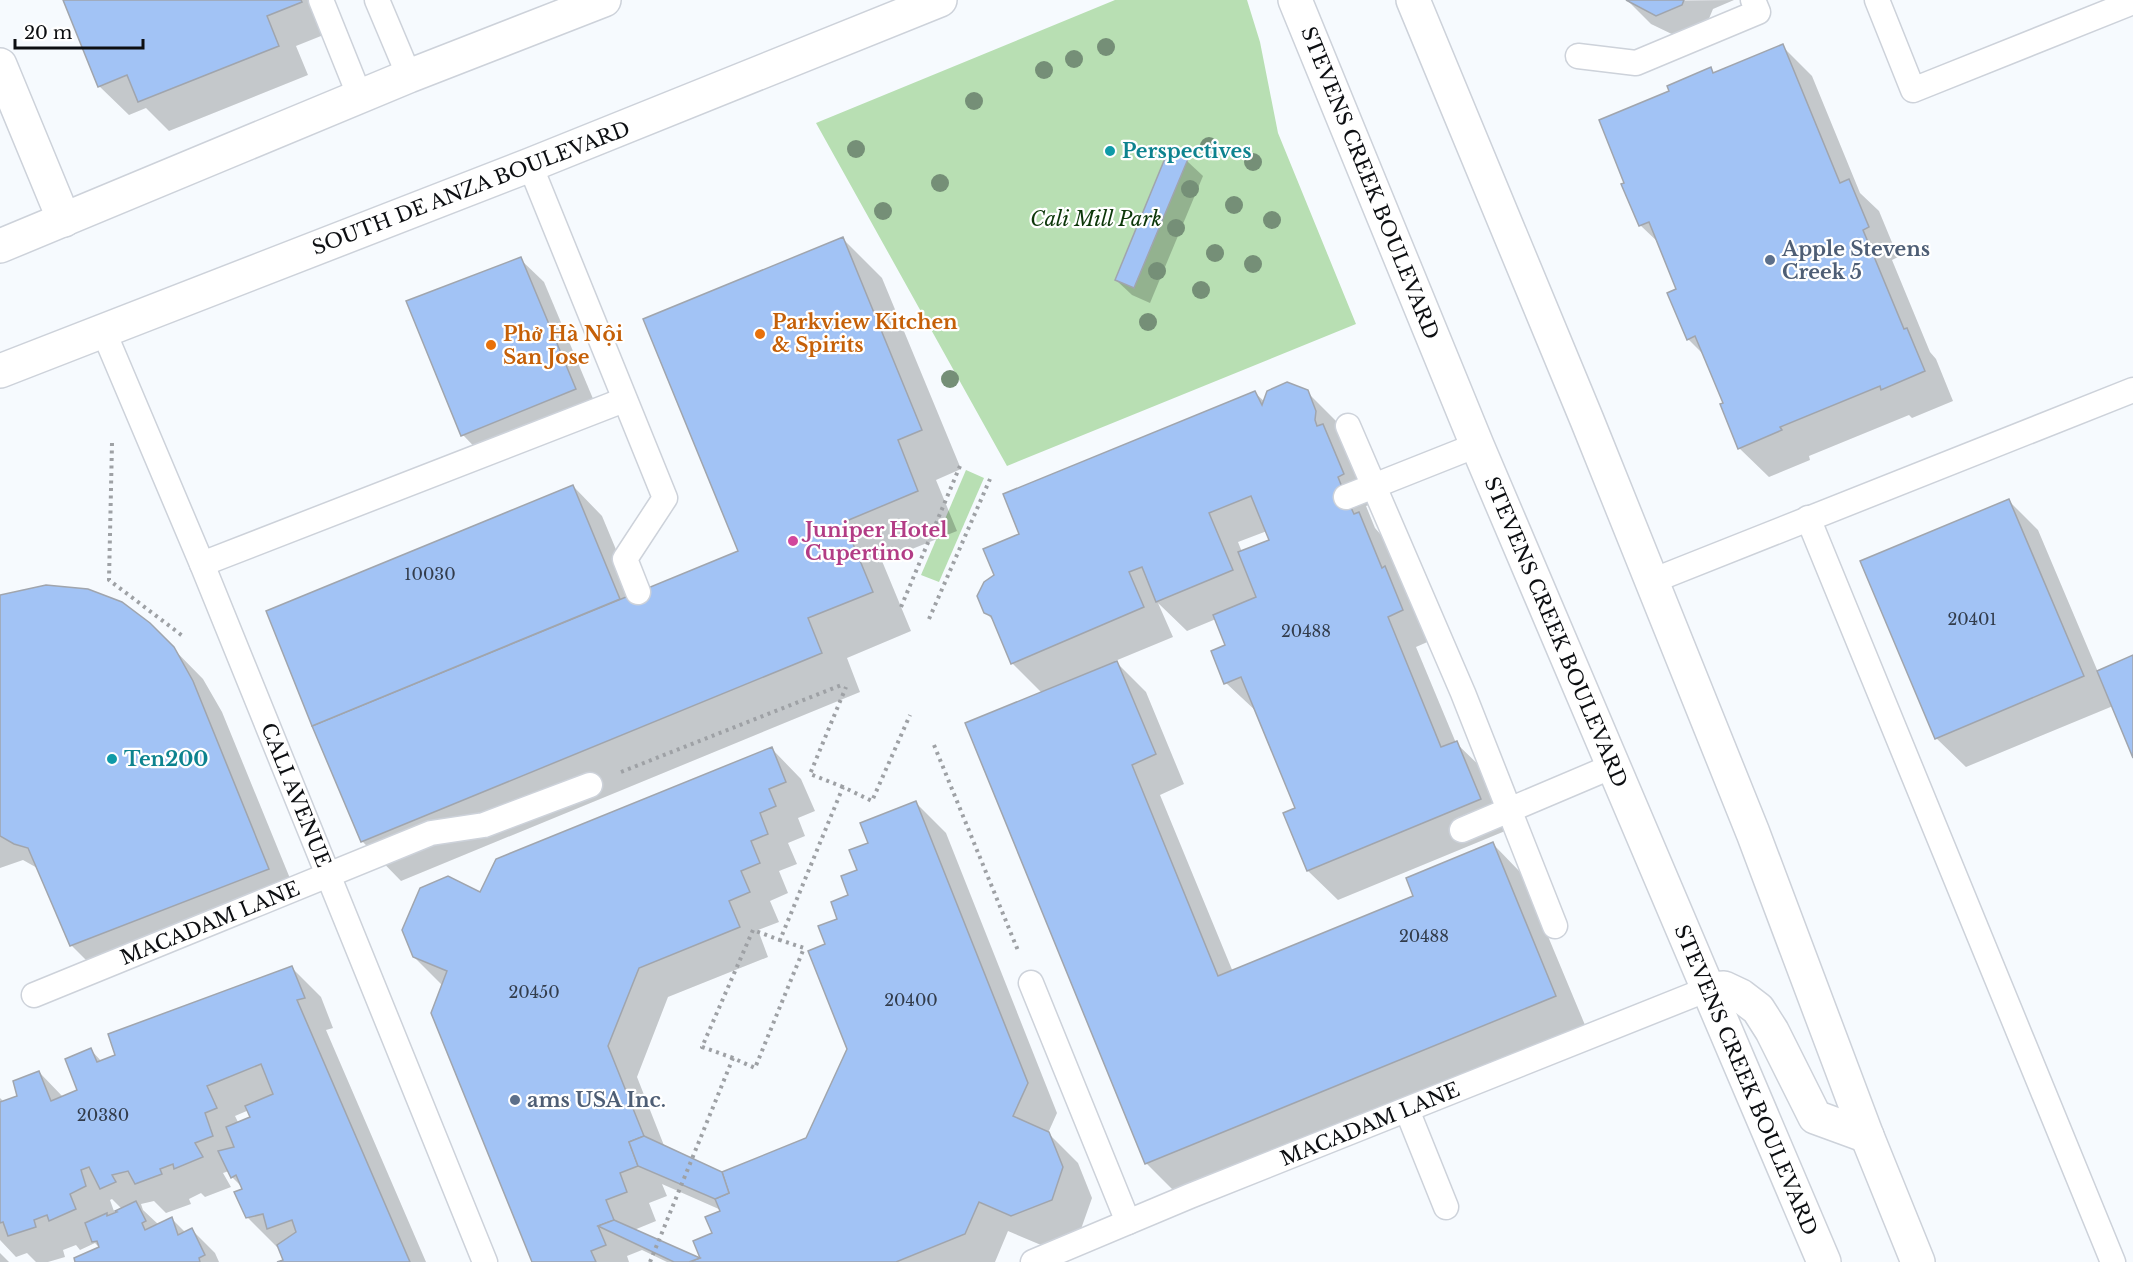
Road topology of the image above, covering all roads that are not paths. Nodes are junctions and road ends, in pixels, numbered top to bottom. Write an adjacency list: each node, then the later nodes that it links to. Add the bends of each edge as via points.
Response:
1 (321, 0): 13 (lane)
2 (377, 0): 11 (lane)
3 (604, 0): 11 (main road)
4 (940, 0): 14 (main road, SOUTH DE ANZA BOULEVARD)
5 (1295, 0): 22 (main road, STEVENS CREEK BOULEVARD)
6 (1413, 0): 27 (main road)
7 (1753, 0): 10 (lane, via 1758,12 1636,63)
8 (1877, 0): 9 (lane, via 1913,90)
9 (2133, 2)
10 (1578, 56)
11 (409, 76): 13 (main road)
12 (4, 86): 15 (main road)
13 (360, 97): 15 (main road)
14 (530, 165): 17 (main road, SOUTH DE ANZA BOULEVARD); 20 (lane)
15 (64, 220): 16 (main road)
16 (0, 246)
17 (104, 330): 18 (main road, SOUTH DE ANZA BOULEVARD); 26 (lane, CALI AVENUE)
18 (0, 371)
19 (2133, 390): 25 (lane)
20 (624, 400): 26 (lane); 28 (lane, via 665,498 625,559)
21 (1348, 426): 23 (lane)
22 (1477, 445): 23 (lane); 29 (main road, STEVENS CREEK BOULEVARD)
23 (1373, 486): 24 (lane); 31 (lane, via 1463,693)
24 (1346, 497)
25 (1808, 518): 27 (lane); 46 (lane)
26 (202, 564): 33 (lane, CALI AVENUE)
27 (1652, 581): 39 (main road, via 1753,833)
28 (638, 592)
29 (1613, 766): 31 (lane); 36 (main road, STEVENS CREEK BOULEVARD)
30 (590, 785): 33 (lane, MACADAM LANE, via 484,825 431,832)
31 (1508, 811): 32 (lane); 34 (lane)
32 (1462, 830)
33 (328, 875): 37 (lane, MACADAM LANE); 42 (lane, CALI AVENUE)
34 (1554, 926)
35 (1031, 983): 41 (lane)
36 (1708, 989): 38 (lane, MACADAM LANE); 39 (main road, via 1724,988 1758,1009 1815,1117); 44 (main road, STEVENS CREEK BOULEVARD)
37 (34, 995)
38 (1407, 1110): 40 (lane); 41 (lane, MACADAM LANE)
39 (1867, 1136): 45 (main road)
40 (1446, 1207)
41 (1128, 1222): 43 (lane, MACADAM LANE)
42 (485, 1262)
43 (1033, 1262)
44 (1824, 1262)
45 (1918, 1262)
46 (2113, 1262)

